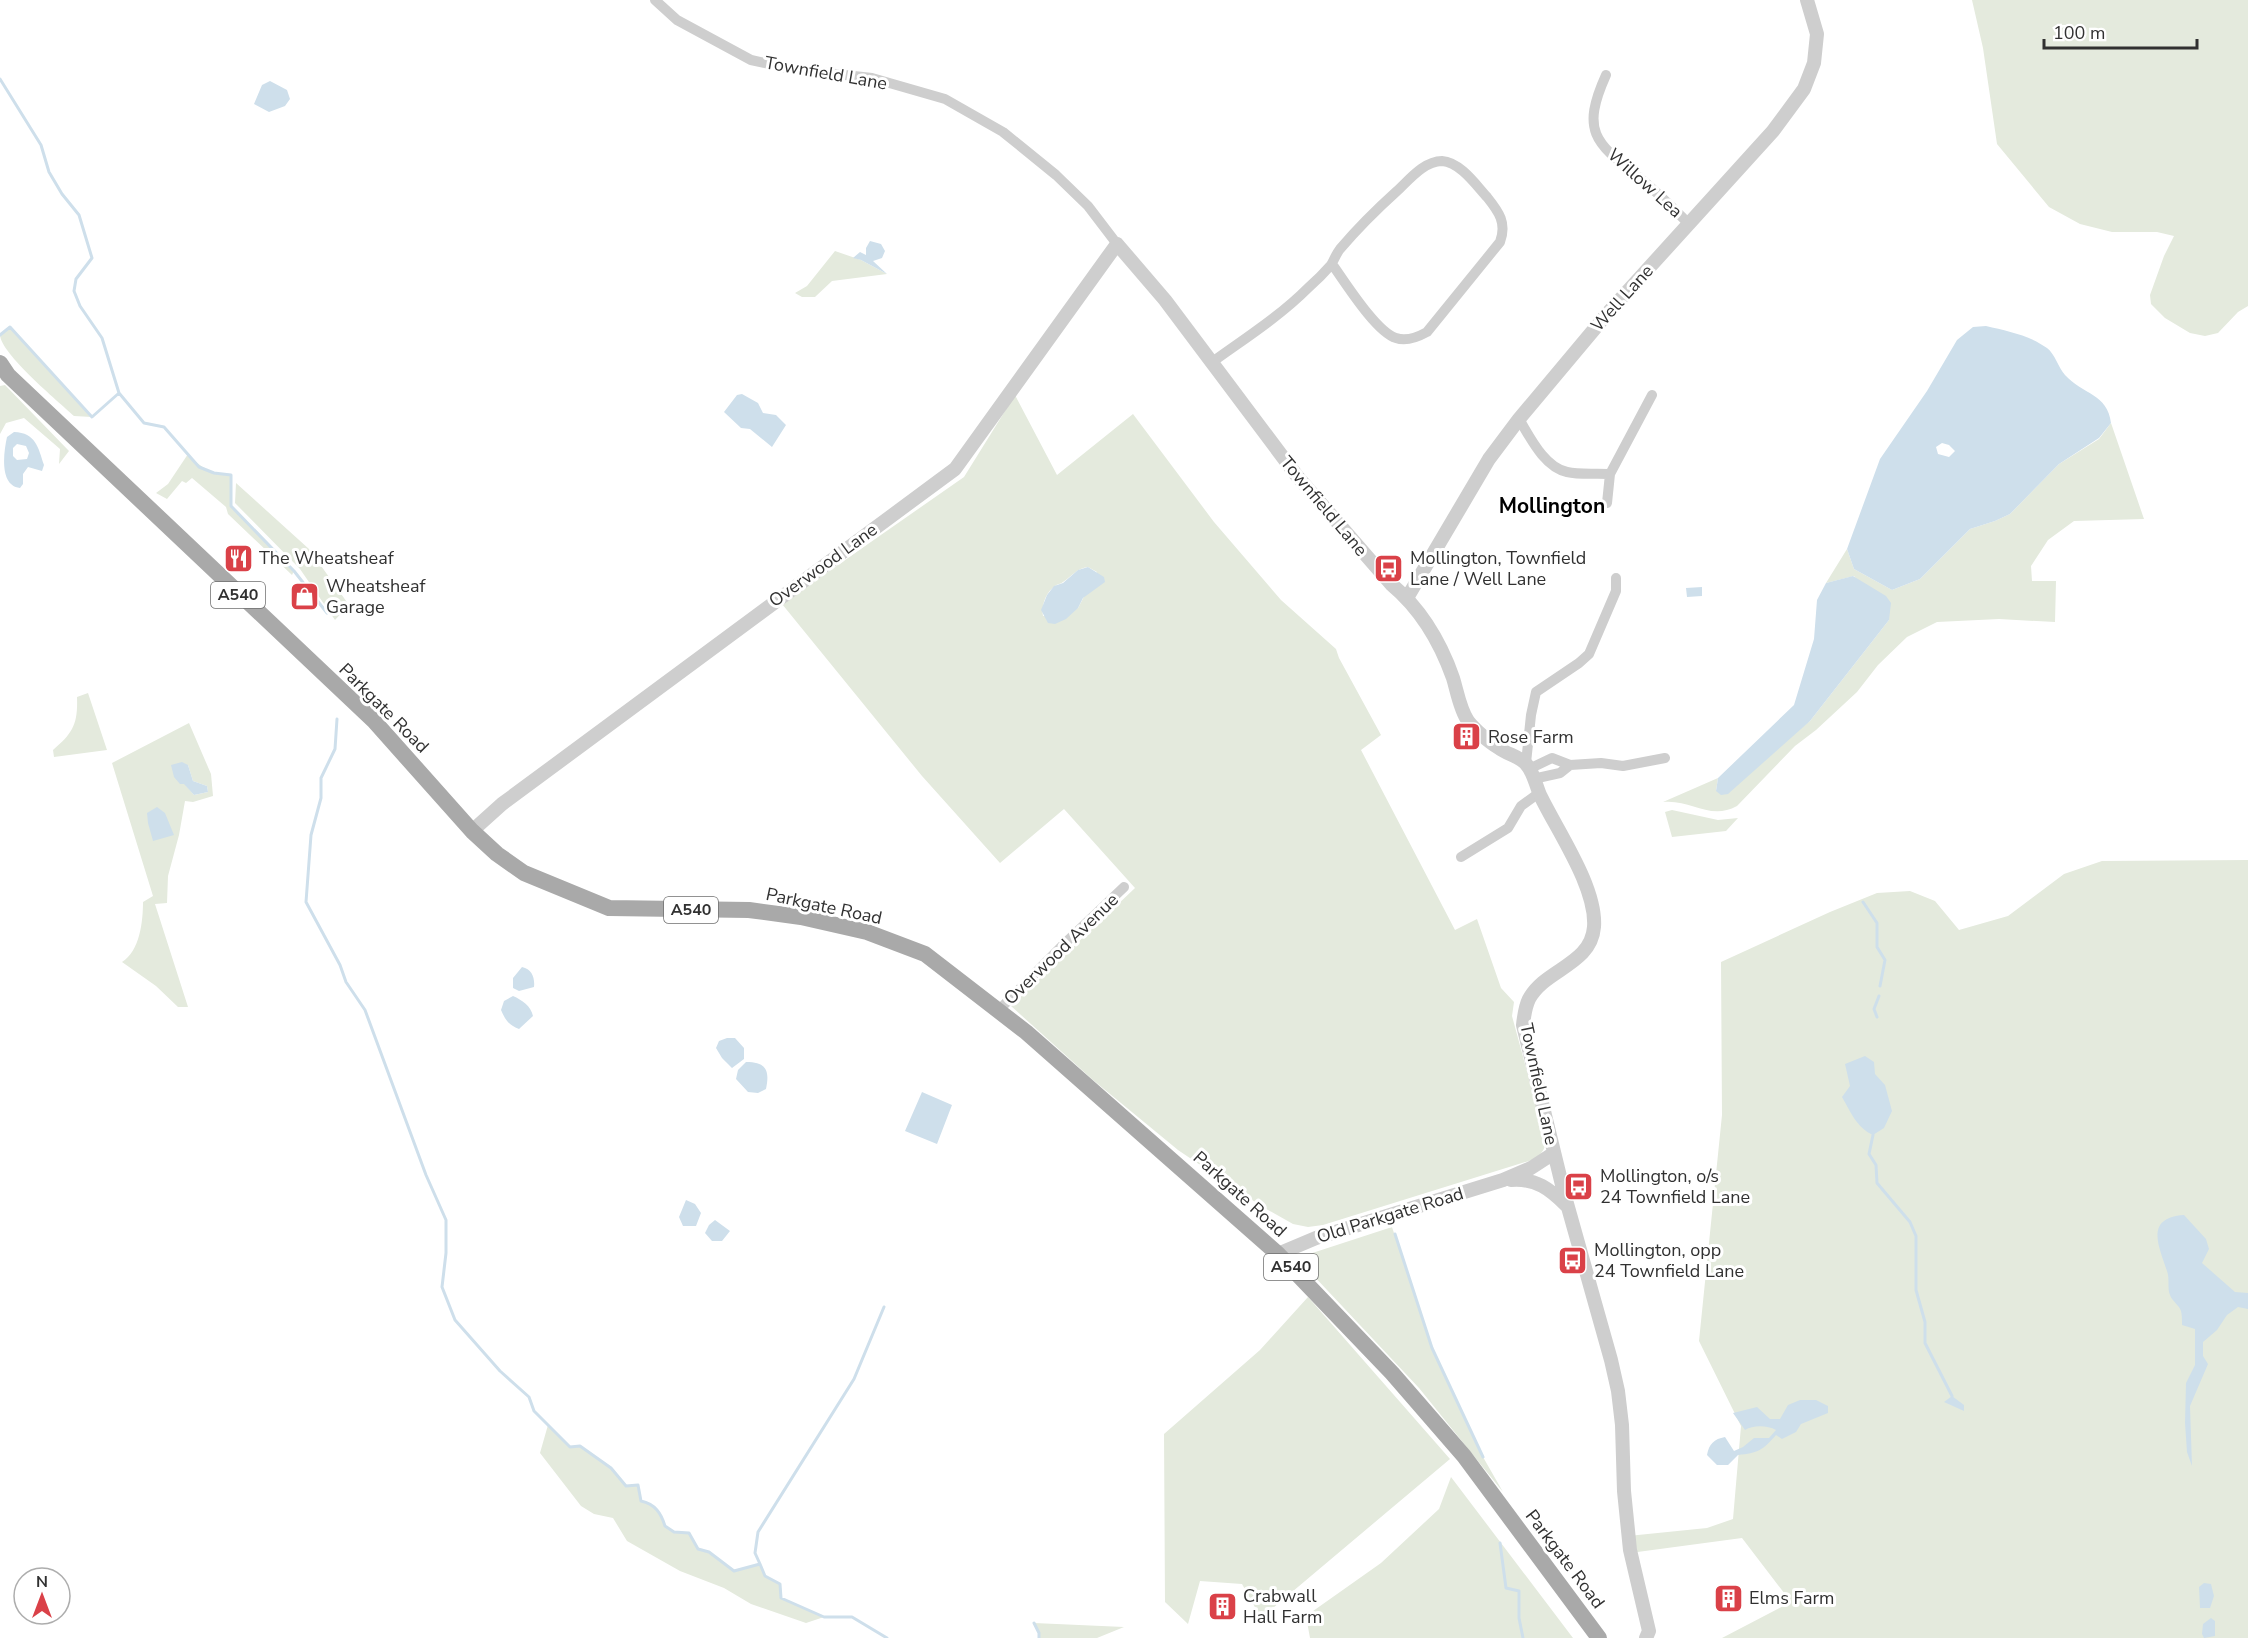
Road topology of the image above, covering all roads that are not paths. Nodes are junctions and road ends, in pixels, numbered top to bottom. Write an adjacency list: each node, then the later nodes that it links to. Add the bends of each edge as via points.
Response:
1 (655, 0): 5 (street, Townfield Lane, via 677,20 752,60 791,69 872,78 945,99 1002,132 1056,174 1088,206)
2 (1807, 0): 4 (street, Well Lane, via 1817,34 1814,63 1803,89 1773,131)
3 (1606, 75): 4 (street, Willow Lea, via 1596,98 1593,120 1598,137 1609,154)
4 (1689, 224): 10 (street, Well Lane)
5 (1117, 244): 7 (street, Townfield Lane); 19 (street, Overwood Lane, via 955,469 502,804)
6 (1332, 264): 6 (street, via 1338,251 1380,206 1421,169 1442,161 1473,180 1503,219 1500,242 1427,332 1416,338 1387,334); 7 (street, via 1274,318)
7 (1211, 363): 14 (street, Townfield Lane, via 1297,476)
8 (3, 372): 19 (main road, Parkgate Road / A540, via 374,722)
9 (1652, 395): 11 (street)
10 (1518, 419): 11 (street, via 1551,464 1566,472); 14 (street, Well Lane, via 1489,459)
11 (1610, 474): 12 (street)
12 (1607, 503)
13 (1616, 578): 17 (street, via 1616,591 1589,654 1536,692 1531,715)
14 (1407, 598): 17 (street, Townfield Lane, via 1424,617 1447,662 1467,720 1497,748)
15 (1665, 758): 16 (street, via 1641,758 1623,766)
16 (1570, 765): 17 (street, via 1560,773); 17 (street, via 1552,758)
17 (1530, 770): 18 (street, Townfield Lane)
18 (1539, 793): 20 (street, via 1521,807 1508,828); 23 (street, Townfield Lane, via 1577,866 1592,907 1594,925 1589,945 1581,955 1546,979 1525,1008 1523,1025)
19 (472, 831): 22 (main road, Parkgate Road / A540, via 524,873 609,908 749,910 832,923 899,943 925,954)
20 (1461, 857)
21 (1124, 887): 22 (street, Overwood Avenue)
22 (998, 1011): 26 (main road, Parkgate Road / A540)
23 (1554, 1153): 24 (street, Old Parkgate Road); 25 (street, Townfield Lane)
24 (1503, 1180): 25 (street, Old Parkgate Road, via 1535,1181); 26 (street, Old Parkgate Road, via 1326,1234)
25 (1567, 1206): 28 (street, Townfield Lane, via 1618,1391 1629,1544 1649,1631)
26 (1278, 1254): 27 (main road, Parkgate Road / A540, via 1392,1373 1464,1456)
27 (1599, 1638)
28 (1646, 1638)

